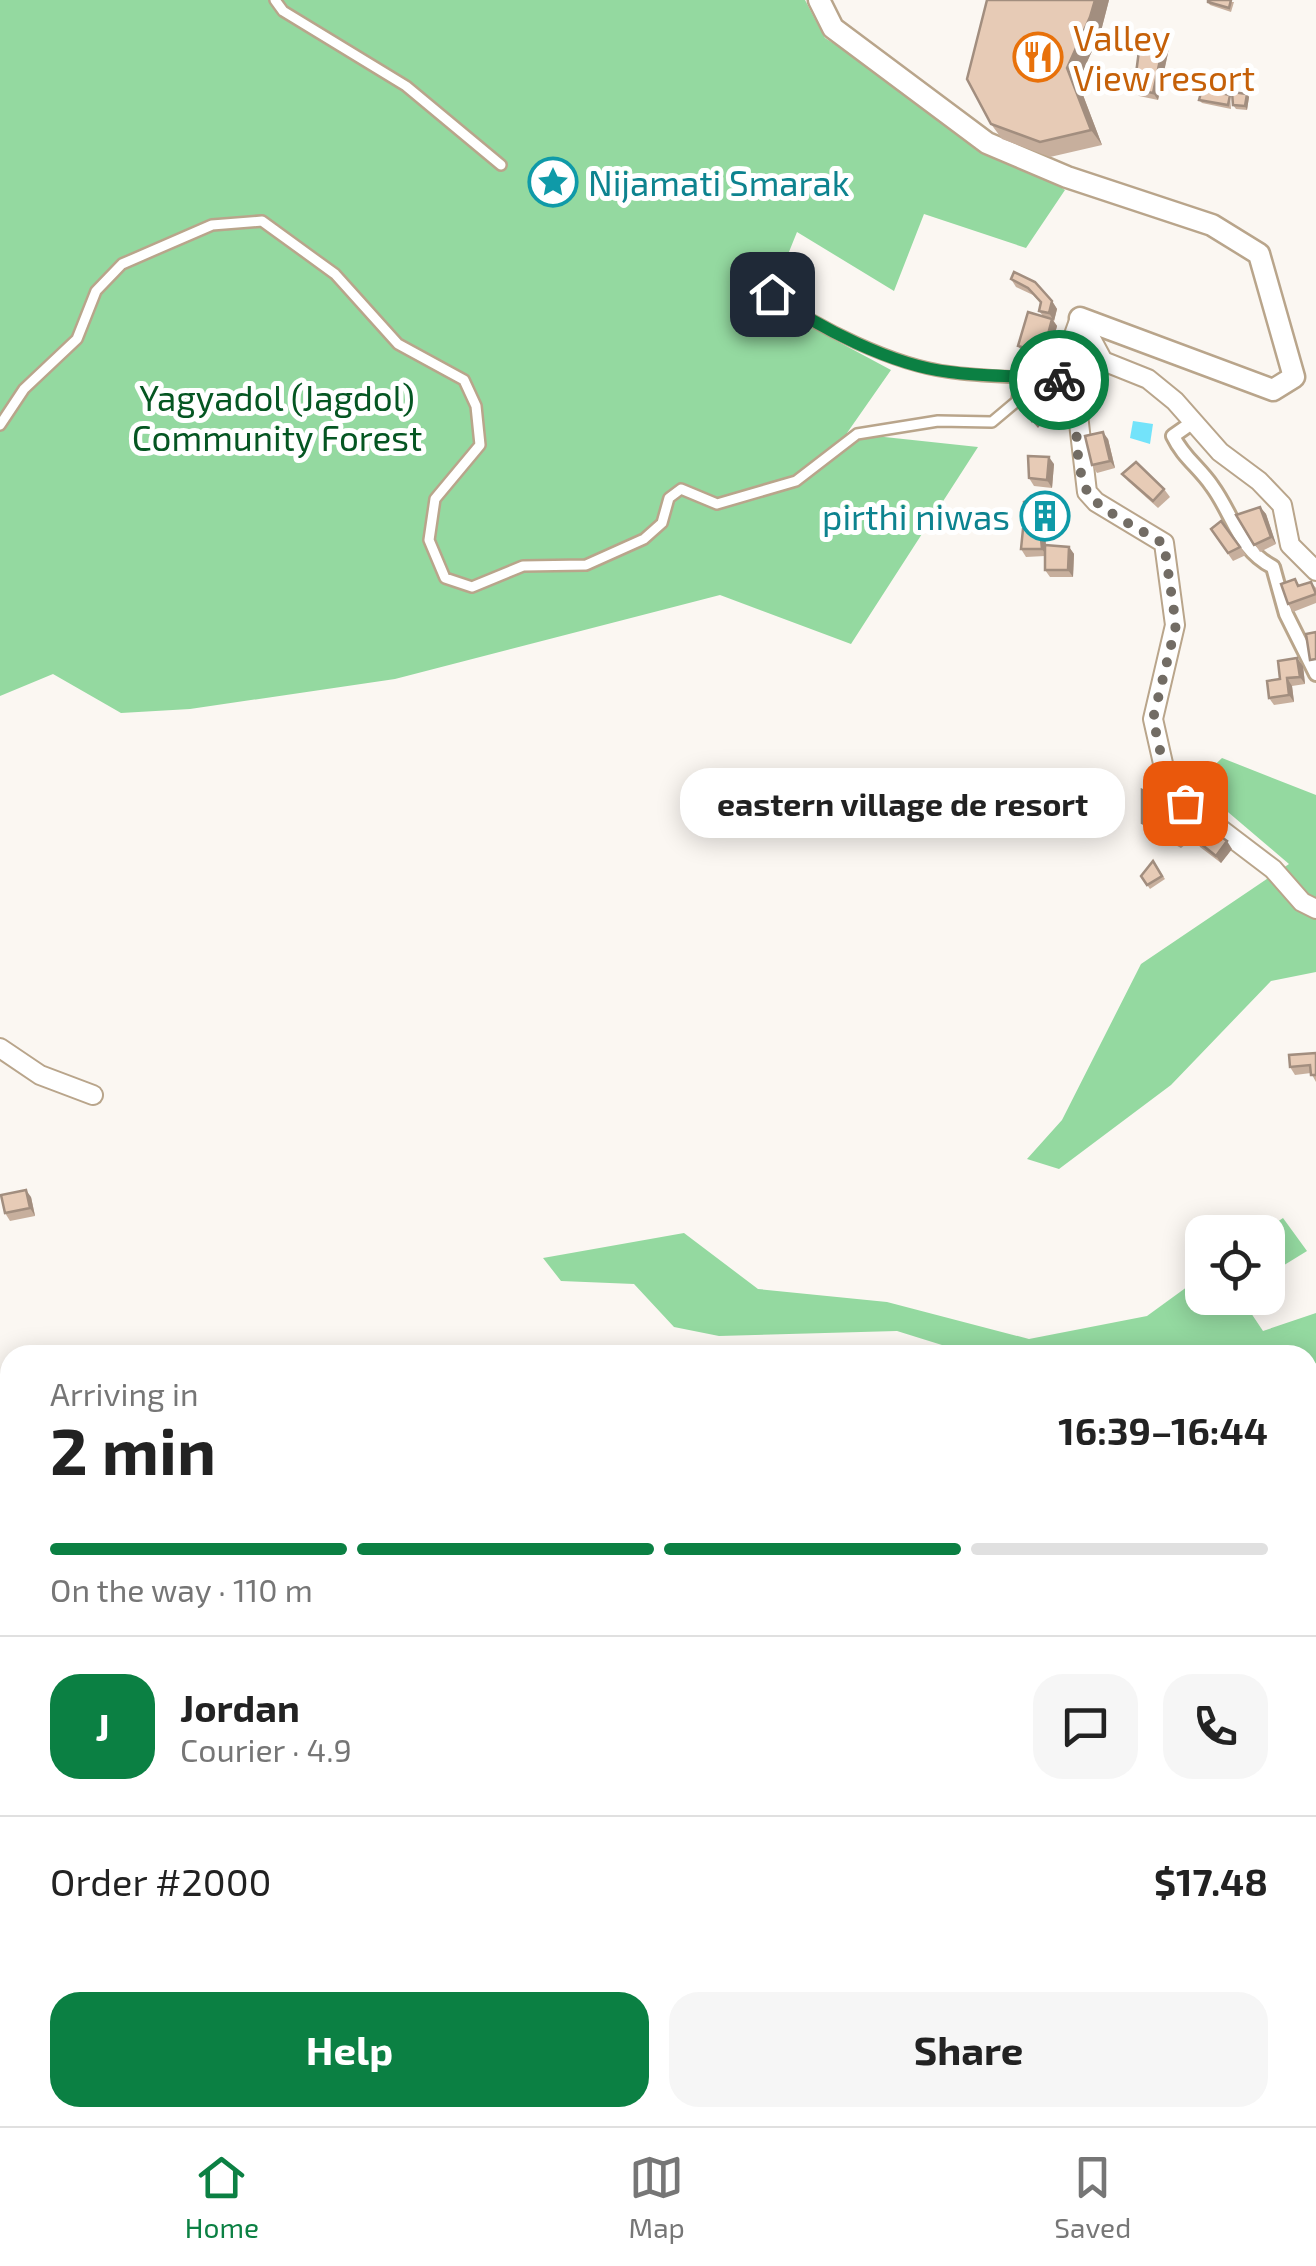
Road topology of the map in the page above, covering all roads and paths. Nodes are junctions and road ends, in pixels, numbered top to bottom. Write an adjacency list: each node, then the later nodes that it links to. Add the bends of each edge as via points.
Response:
1 (275, 0): 3 (lane, via 406,86)
2 (818, 0): 5 (street, via 833,28 987,142 1212,225 1259,254 1294,377 1273,390)
3 (501, 165)
4 (772, 294): 6 (lane, via 803,317 869,348 948,372)
5 (1080, 318): 7 (street, via 1070,346); 8 (street, via 1104,362 1148,379)
6 (1020, 375): 7 (lane); 9 (lane, via 1017,401 992,422 938,421 857,434 796,481 717,504 680,488 669,498 662,523 644,539 586,565 523,566 472,587 445,578 429,540 435,499 480,445 476,406 464,380 398,344 336,274 262,221 212,225 122,264 96,292 77,339 24,389)
7 (1076, 382): 12 (street, via 1087,492 1164,544 1176,625 1153,719 1169,790)
8 (1194, 422): 10 (street, via 1282,506 1290,545); 11 (street, via 1173,436 1184,458 1213,486 1253,556 1273,567 1286,614)
9 (0, 425)
10 (1316, 570)
11 (1316, 674)
12 (1316, 909)
13 (0, 1048): 14 (street, via 40,1075)
14 (92, 1095)

